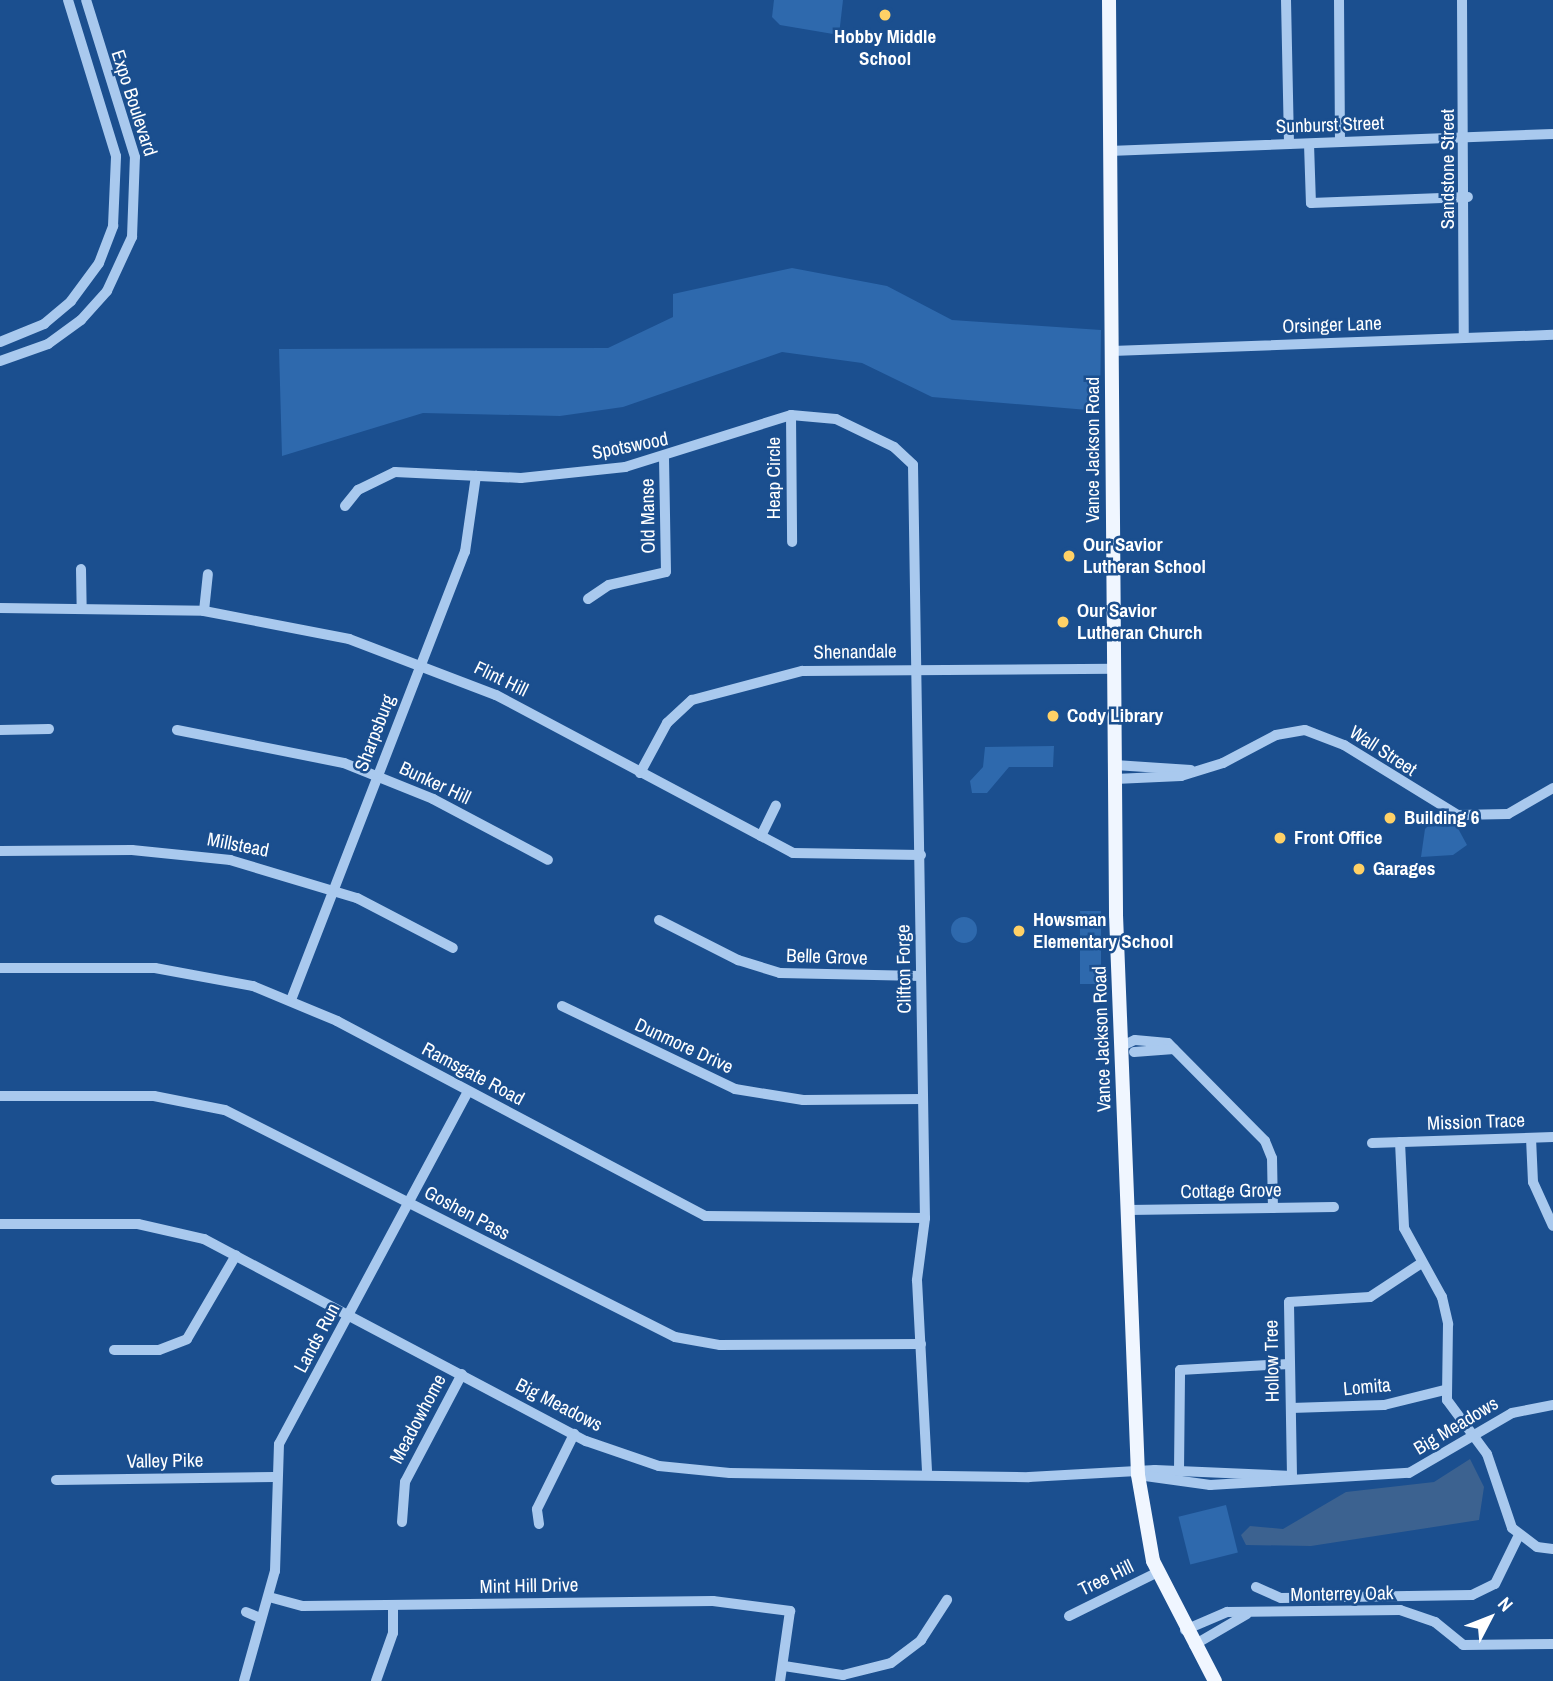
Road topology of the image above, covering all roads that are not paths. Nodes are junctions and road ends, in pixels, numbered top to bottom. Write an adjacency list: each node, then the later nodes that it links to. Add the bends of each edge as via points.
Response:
1 (68, 0): 14 (street, Expo Boulevard, via 118,173 113,226)
2 (86, 0): 15 (street, Expo Boulevard, via 138,175 137,214)
3 (1109, 0): 12 (main road, Vance Jackson Road)
4 (1286, 0): 10 (street)
5 (1339, 0): 9 (street)
6 (1462, 0): 8 (street, Sandstone Street)
7 (1553, 134): 8 (street, Sunburst Street)
8 (1467, 137): 9 (street, Sunburst Street); 13 (street, Sandstone Street)
9 (1340, 141): 11 (street, Sunburst Street)
10 (1289, 144): 11 (street, Sunburst Street); 12 (street, Sunburst Street)
11 (1309, 144): 13 (street, via 1311,203)
12 (1109, 151): 19 (main road, Vance Jackson Road)
13 (1468, 197): 17 (street, Sandstone Street)
14 (99, 263): 15 (street); 18 (street, Expo Boulevard, via 58,313)
15 (116, 275): 20 (street, Expo Boulevard, via 96,306 63,335)
16 (1553, 335): 17 (street, Orsinger Lane)
17 (1464, 338): 19 (street, Orsinger Lane)
18 (0, 342)
19 (1112, 351): 35 (main road, Vance Jackson Road)
20 (0, 361)
21 (791, 415): 22 (street, Spotswood, via 758,421); 23 (street, Spotswood, via 836,419 894,447); 26 (street, Heap Circle)
22 (664, 459): 24 (street, Spotswood, via 558,475); 29 (street, Old Manse, via 666,572 609,585)
23 (913, 465): 34 (street, Clifton Forge)
24 (476, 476): 25 (street, Spotswood, via 395,472 358,490); 33 (street, Sharpsburg, via 471,532)
25 (345, 506)
26 (792, 542)
27 (81, 569): 31 (street)
28 (208, 574): 32 (street)
29 (588, 599)
30 (0, 608): 31 (street, Flint Hill)
31 (82, 608): 32 (street, Flint Hill)
32 (204, 611): 33 (street, Flint Hill, via 314,629)
33 (421, 663): 39 (street, Flint Hill, via 496,695); 41 (street, Sharpsburg)
34 (919, 668): 35 (street, Shenandale); 39 (street, Shenandale, via 802,671 708,692 672,716); 46 (street, Clifton Forge)
35 (1114, 669): 40 (main road, Vance Jackson Road)
36 (48, 729): 37 (street)
37 (0, 730)
38 (177, 730): 41 (street, Bunker Hill, via 304,751)
39 (640, 772): 44 (street, Flint Hill)
40 (1115, 772): 42 (street, Wall Street, via 1191,770 1223,763 1276,735 1305,730 1344,745 1458,815 1508,814); 55 (main road, Vance Jackson Road)
41 (377, 775): 47 (street, Bunker Hill); 48 (street, Sharpsburg)
42 (1553, 788)
43 (776, 805): 44 (street)
44 (761, 836): 46 (street, Flint Hill, via 810,856)
45 (0, 851): 48 (street, Millstead, via 183,853 279,871)
46 (920, 855): 52 (street, Clifton Forge)
47 (548, 860)
48 (334, 890): 50 (street, Millstead); 53 (street, Sharpsburg)
49 (659, 920): 52 (street, Belle Grove, via 738,960 780,973)
50 (453, 948)
51 (0, 968): 53 (street, Ramsgate Road, via 155,968 203,973)
52 (921, 976): 59 (street, Clifton Forge)
53 (291, 1000): 57 (street, Ramsgate Road)
54 (562, 1006): 59 (street, Dunmore Drive, via 735,1088 803,1100)
55 (1129, 1048): 56 (street, via 1147,1040); 56 (street, via 1138,1059); 67 (main road, Vance Jackson Road)
56 (1174, 1049): 65 (street, via 1265,1141 1272,1158)
57 (468, 1091): 64 (street, Lands Run); 68 (street, Ramsgate Road, via 705,1216)
58 (0, 1096): 64 (street, Goshen Pass, via 190,1101 258,1123)
59 (923, 1099): 68 (street, Clifton Forge)
60 (1553, 1137): 61 (street, Mission Trace)
61 (1531, 1138): 62 (street, Mission Trace); 70 (street, via 1534,1182)
62 (1400, 1142): 63 (street, Mission Trace); 72 (street, Mission Trace, via 1404,1228)
63 (1372, 1143)
64 (410, 1202): 73 (street, Lands Run); 74 (street, Goshen Pass, via 676,1337 737,1345)
65 (1273, 1208): 66 (street, Cottage Grove); 67 (street, Cottage Grove)
66 (1334, 1208)
67 (1128, 1210): 85 (main road, Vance Jackson Road)
68 (925, 1218): 74 (street, Clifton Forge, via 918,1280)
69 (0, 1224): 71 (street, Big Meadows, via 160,1227)
70 (1553, 1226)
71 (236, 1255): 73 (street, Big Meadows); 75 (street, via 187,1339 159,1350)
72 (1420, 1264): 76 (street, Hollow Tree, via 1370,1297 1289,1302); 78 (street, Mission Trace, via 1445,1307)
73 (349, 1314): 77 (street, Big Meadows); 87 (street, Lands Run, via 279,1444)
74 (921, 1344): 83 (street, Clifton Forge)
75 (114, 1350)
76 (1289, 1364): 80 (street, Hollow Tree); 84 (street, via 1180,1370)
77 (462, 1374): 81 (street, Big Meadows); 89 (street, Meadowhome, via 405,1482)
78 (1445, 1390): 80 (street, Lomita, via 1384,1405); 82 (street)
79 (1553, 1405): 82 (street, Big Meadows, via 1512,1413)
80 (1290, 1408): 86 (street, Hollow Tree)
81 (574, 1434): 83 (street, Big Meadows, via 622,1455 694,1471); 90 (street, via 540,1502)
82 (1475, 1437): 86 (street, Big Meadows, via 1409,1472); 91 (street)
83 (927, 1471): 85 (street, Big Meadows)
84 (1179, 1471): 85 (street, Big Meadows); 86 (street, Big Meadows, via 1279,1471)
85 (1138, 1475): 86 (street, Big Meadows, via 1196,1485); 93 (main road, Vance Jackson Road)
86 (1292, 1476)
87 (274, 1477): 88 (street, Valley Pike); 95 (street, Lands Run, via 277,1556)
88 (56, 1480)
89 (402, 1522)
90 (539, 1524)
91 (1518, 1537): 92 (street); 94 (street, via 1495,1584 1472,1595 1281,1598)
92 (1553, 1549)
93 (1158, 1572): 101 (street, Tree Hill); 104 (main road, Vance Jackson Road)
94 (1256, 1587)
95 (269, 1597): 97 (street, Mint Hill Drive, via 303,1606); 102 (street, Lands Run)
96 (947, 1600): 107 (street, via 921,1640 882,1667 831,1675)
97 (393, 1605): 107 (street, Mint Hill Drive, via 713,1601 790,1611); 109 (street, via 391,1642)
98 (246, 1612): 102 (street)
99 (1218, 1613): 100 (street, Monterrey Oak); 103 (street); 104 (street, Monterrey Oak)
100 (1247, 1614): 103 (street, Monterrey Oak); 105 (street, Monterrey Oak, via 1407,1610 1436,1622 1463,1645)
101 (1069, 1616)
102 (260, 1618): 108 (street, Lands Run)
103 (1226, 1626): 106 (street, Monterrey Oak)
104 (1185, 1630): 106 (main road, Vance Jackson Road)
105 (1553, 1644)
106 (1194, 1645): 111 (main road, Vance Jackson Road)
107 (785, 1666): 110 (street)
108 (244, 1681)
109 (376, 1681)
110 (780, 1681)
111 (1215, 1681)

